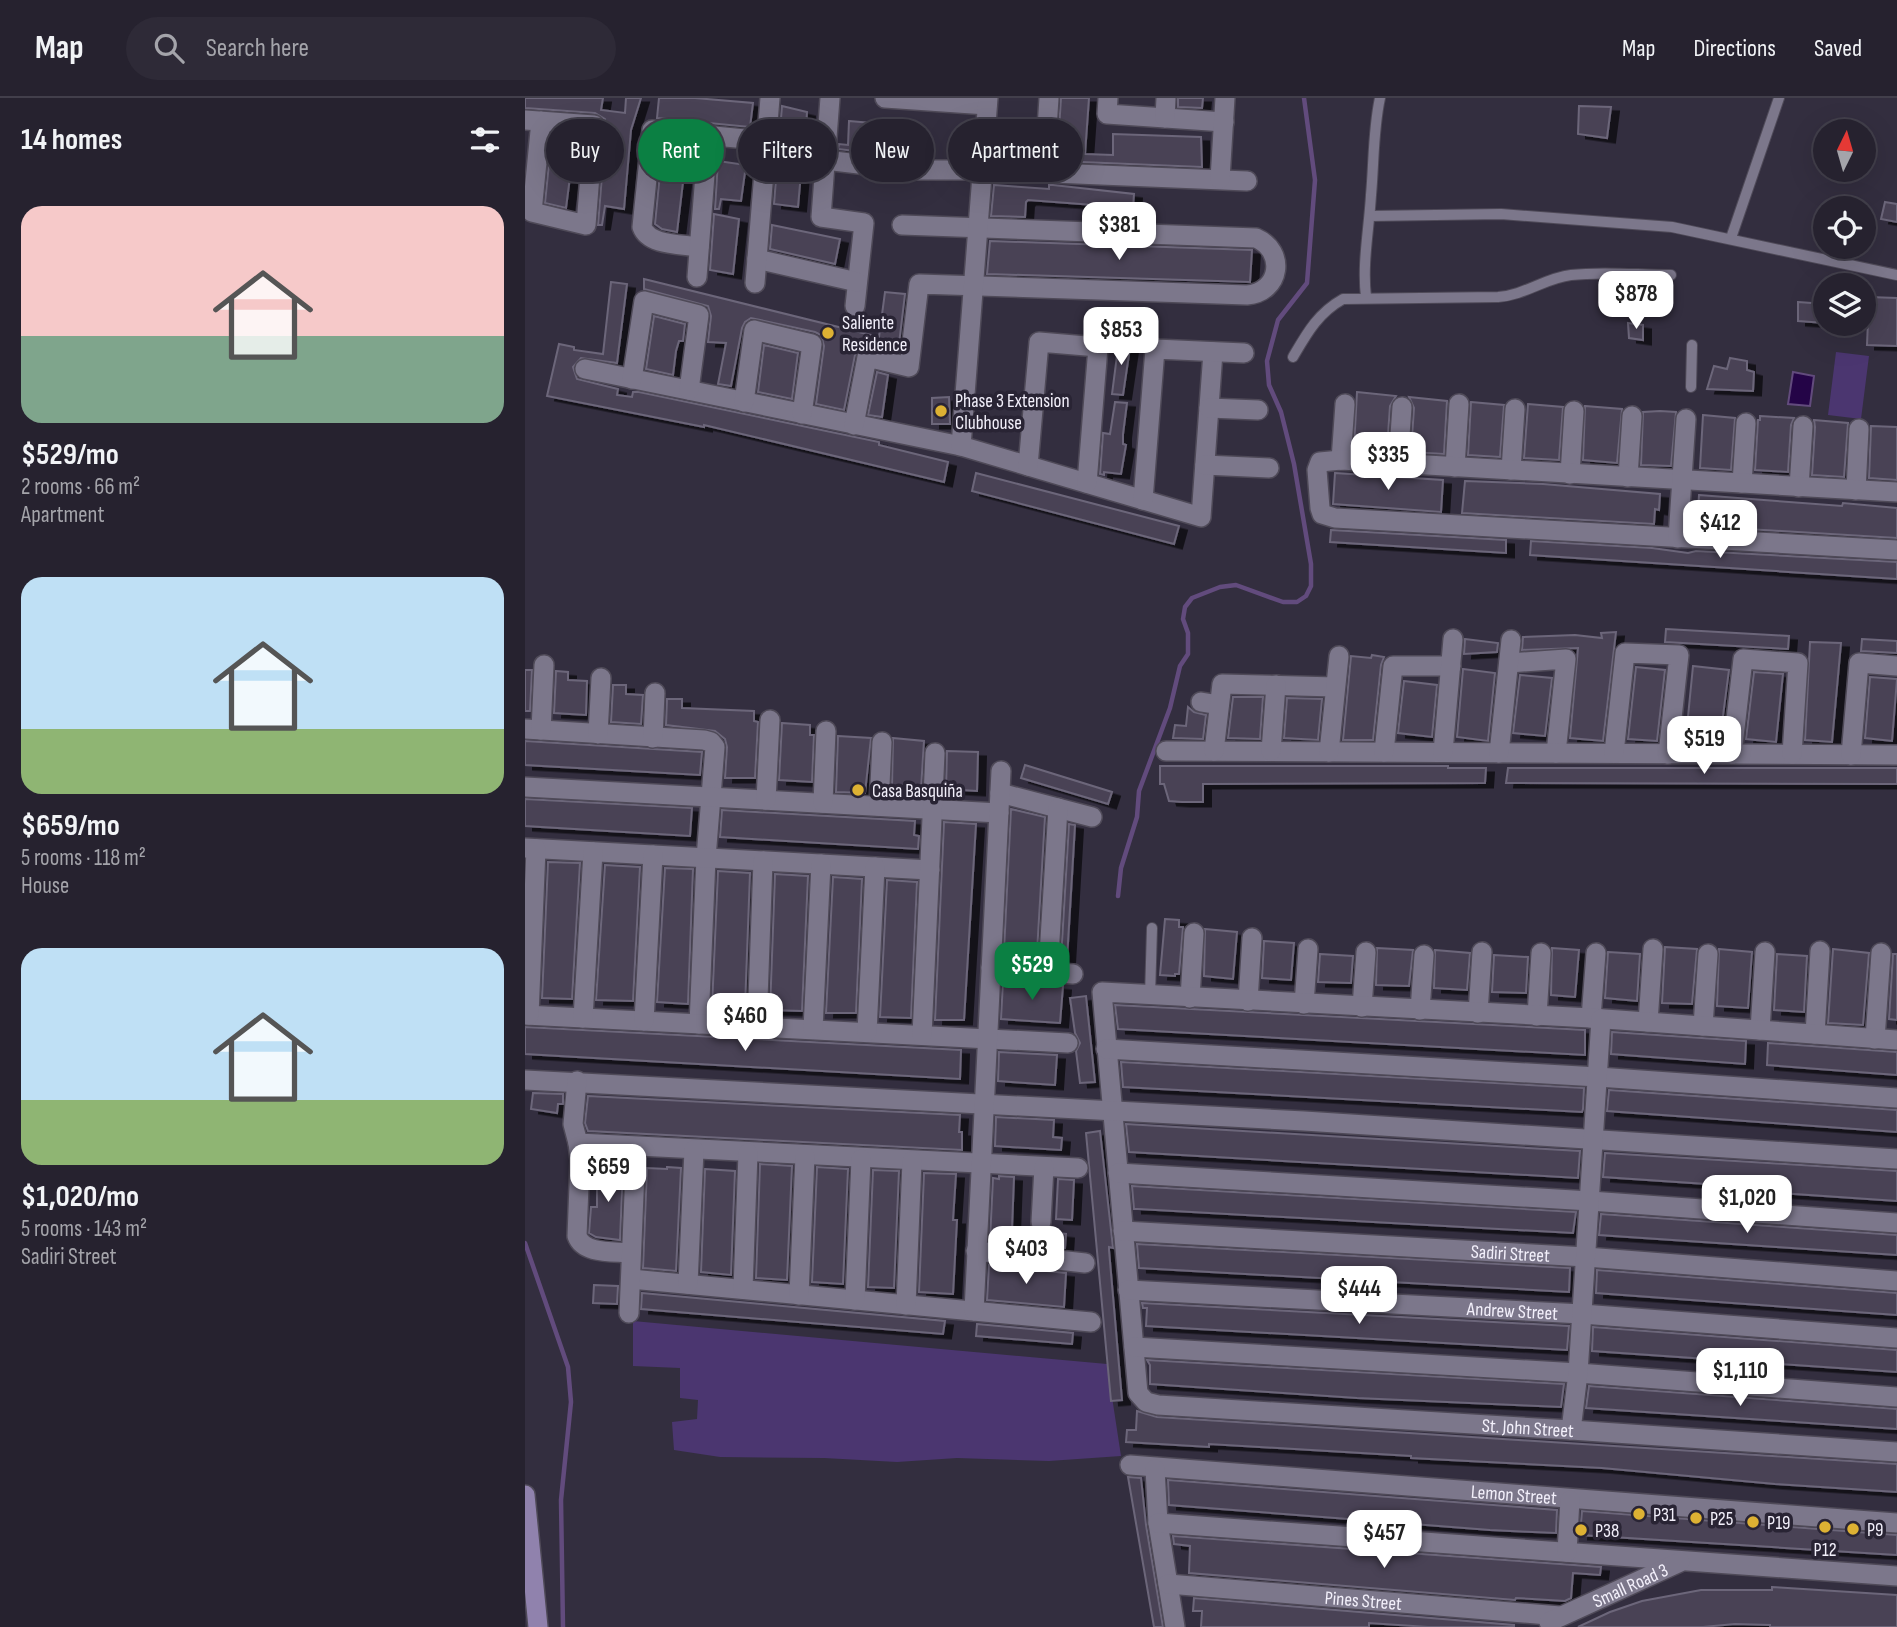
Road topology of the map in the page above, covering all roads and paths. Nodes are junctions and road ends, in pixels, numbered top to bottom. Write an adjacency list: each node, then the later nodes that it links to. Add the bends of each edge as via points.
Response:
1 (770, 98): 11 (street)
2 (830, 98): 12 (street)
3 (886, 98): 9 (street)
4 (1049, 98): 13 (street)
5 (1108, 98): 10 (street, via 1107,114)
6 (1225, 98): 15 (street)
7 (1380, 98): 26 (lane)
8 (1779, 98): 29 (lane)
9 (987, 102)
10 (1165, 108): 15 (street)
11 (769, 119)
12 (828, 119)
13 (1048, 119)
14 (533, 120): 14 (street, via 533,212 586,225 594,125)
15 (1224, 122): 19 (street)
16 (837, 161): 17 (street)
17 (948, 170)
18 (1083, 174): 19 (street)
19 (1220, 179): 20 (street)
20 (1247, 181)
21 (647, 182): 30 (street, via 644,234)
22 (704, 182): 30 (street)
23 (764, 182): 31 (street)
24 (823, 182): 35 (street, via 821,217 864,223)
25 (981, 182): 28 (street)
26 (1370, 216): 29 (lane, via 1501,214 1672,227); 38 (lane, via 1363,268)
27 (902, 225): 28 (street)
28 (978, 226): 37 (street); 37 (street, via 1256,238 1270,246 1276,271 1267,289 1247,295)
29 (1731, 238): 33 (lane)
30 (699, 247): 34 (street)
31 (757, 259): 35 (street); 36 (street)
32 (1671, 275): 38 (lane, via 1571,275 1506,297)
33 (1897, 275)
34 (697, 277)
35 (857, 282): 39 (street)
36 (755, 283)
37 (974, 287): 60 (street, via 919,284 909,367 867,357); 63 (street)
38 (1366, 297): 43 (lane, via 1343,299 1327,308)
39 (855, 306)
40 (1692, 345): 46 (lane)
41 (1213, 352): 42 (street); 52 (street); 79 (street, via 1155,349)
42 (1244, 354)
43 (1293, 358)
44 (585, 369): 45 (street)
45 (632, 379): 47 (street); 47 (street, via 644,302 699,315)
46 (1691, 387)
47 (689, 390): 48 (street)
48 (744, 402): 56 (street); 56 (street, via 754,330 812,344)
49 (1345, 404): 64 (street)
50 (1459, 404): 68 (street)
51 (1402, 407): 65 (street)
52 (1209, 408): 54 (street); 66 (street)
53 (1515, 409): 70 (street)
54 (1258, 410)
55 (1574, 411): 71 (street)
56 (802, 414): 60 (street)
57 (1632, 416): 72 (street)
58 (1686, 419): 73 (street)
59 (1747, 423): 75 (street)
60 (854, 425): 63 (street)
61 (1803, 426): 76 (street)
62 (1859, 429): 77 (street)
63 (961, 446): 67 (street)
64 (1342, 460): 65 (street); 80 (street, via 1318,464 1320,508 1328,517)
65 (1398, 463): 68 (street)
66 (1205, 465): 69 (street); 79 (street, via 1201,517)
67 (1028, 466): 74 (street); 74 (street, via 1039,342 1098,348)
68 (1455, 467): 70 (street)
69 (1269, 468)
70 (1511, 470): 71 (street)
71 (1570, 474): 72 (street)
72 (1628, 477): 73 (street)
73 (1682, 480): 75 (street); 80 (street)
74 (1087, 483): 79 (street)
75 (1742, 483): 76 (street)
76 (1799, 487): 77 (street)
77 (1856, 490): 78 (street)
78 (1897, 492)
79 (1143, 500)
80 (1678, 538): 81 (street)
81 (1897, 550)
82 (1453, 639): 87 (street)
83 (1511, 640): 85 (street)
84 (1339, 656): 91 (street)
85 (1509, 663): 106 (street); 107 (street, via 1566,659)
86 (544, 665): 94 (street)
87 (1451, 666): 103 (street, via 1394,666); 104 (street)
88 (1897, 666): 112 (street, via 1859,663)
89 (601, 678): 96 (street)
90 (1276, 685): 91 (street); 100 (street, via 1222,684 1210,704); 101 (street)
91 (1335, 687): 102 (street)
92 (655, 693): 97 (street)
93 (770, 720): 118 (street)
94 (533, 730): 96 (street)
95 (826, 731): 119 (street)
96 (598, 734): 97 (street)
97 (653, 738): 117 (street, via 711,742 716,755)
98 (882, 742): 120 (street)
99 (1166, 751): 100 (street)
100 (1214, 751): 101 (street)
101 (1271, 751): 102 (street)
102 (1329, 752): 103 (street)
103 (1384, 752): 104 (street)
104 (1443, 752): 106 (street)
105 (935, 753): 122 (street)
106 (1499, 753): 107 (street)
107 (1556, 753): 108 (street)
108 (1614, 753): 109 (street); 109 (street, via 1625,653 1679,654)
109 (1668, 754): 110 (street)
110 (1732, 754): 111 (street); 111 (street, via 1743,659 1798,663)
111 (1792, 754): 112 (street)
112 (1851, 755): 113 (street)
113 (1897, 755)
114 (1001, 771): 116 (street)
115 (525, 787): 117 (street)
116 (1000, 793): 121 (street); 123 (street)
117 (711, 796): 118 (street); 128 (street)
118 (766, 800): 119 (street)
119 (823, 803): 120 (street)
120 (879, 806): 122 (street)
121 (1059, 808): 124 (street); 148 (street)
122 (933, 809): 123 (street); 132 (street)
123 (999, 813): 147 (street)
124 (1092, 817)
125 (531, 849): 126 (street); 157 (street)
126 (593, 852): 127 (street); 159 (street)
127 (653, 855): 128 (street); 161 (street)
128 (706, 858): 129 (street); 163 (street)
129 (763, 861): 130 (street); 165 (street)
130 (821, 863): 131 (street); 166 (street)
131 (875, 867): 132 (street); 168 (street)
132 (930, 870): 170 (street)
133 (1152, 928): 150 (lane)
134 (1194, 933): 151 (street)
135 (1252, 938): 152 (street)
136 (1308, 949): 153 (street)
137 (1653, 949): 162 (street)
138 (1765, 951): 167 (street)
139 (1820, 951): 169 (street)
140 (1366, 952): 154 (street)
141 (1482, 952): 156 (street)
142 (1541, 953): 158 (street)
143 (1595, 953): 160 (street)
144 (1881, 953): 172 (street)
145 (1708, 954): 164 (street)
146 (1424, 955): 155 (street)
147 (991, 968): 148 (street); 171 (street)
148 (1048, 972): 149 (street)
149 (1073, 974)
150 (1150, 996): 151 (street); 175 (street, via 1102,992)
151 (1190, 998): 152 (street)
152 (1248, 1001): 153 (street)
153 (1304, 1004): 154 (street)
154 (1362, 1007): 155 (street)
155 (1420, 1010): 156 (street)
156 (1478, 1013): 158 (street)
157 (527, 1015): 159 (street)
158 (1537, 1016): 160 (street)
159 (583, 1018): 161 (street)
160 (1596, 1019): 162 (street); 176 (street)
161 (644, 1021): 163 (street)
162 (1648, 1022): 164 (street)
163 (699, 1024): 165 (street)
164 (1703, 1026): 167 (street)
165 (757, 1027): 166 (street)
166 (813, 1029): 168 (street)
167 (1760, 1030): 169 (street)
168 (867, 1032): 170 (street)
169 (1815, 1034): 172 (street)
170 (922, 1035): 171 (street)
171 (987, 1038): 174 (street); 180 (street)
172 (1875, 1039): 173 (street)
173 (1897, 1040)
174 (1068, 1043)
175 (1106, 1049): 176 (street); 181 (street)
176 (1598, 1077): 179 (street); 182 (street)
177 (525, 1080): 178 (street)
178 (577, 1082): 180 (street); 183 (street, via 573,1124)
179 (1897, 1098)
180 (983, 1104): 181 (street); 191 (street)
181 (1112, 1111): 182 (street); 194 (street)
182 (1594, 1140): 189 (street); 195 (street)
183 (578, 1143): 184 (street); 200 (street, via 580,1244)
184 (636, 1147): 185 (street); 200 (street)
185 (694, 1150): 186 (street); 205 (street)
186 (748, 1153): 187 (street); 206 (street)
187 (805, 1156): 188 (street); 208 (street)
188 (861, 1158): 190 (street); 209 (street)
189 (1897, 1159)
190 (912, 1161): 191 (street); 210 (street)
191 (980, 1164): 192 (street); 199 (street)
192 (1044, 1167): 193 (street); 196 (street)
193 (1079, 1168)
194 (1118, 1174): 195 (street); 198 (street)
195 (1590, 1201): 197 (street); 201 (street)
196 (1041, 1222)
197 (1897, 1223)
198 (1123, 1231): 201 (street, Sadiri Street); 207 (street)
199 (976, 1251): 202 (street); 211 (street)
200 (631, 1253): 203 (street)
201 (1586, 1257): 204 (street, Sadiri Street); 213 (street)
202 (1085, 1262)
203 (631, 1279): 205 (street); 212 (street)
204 (1897, 1280)
205 (688, 1284): 206 (street)
206 (743, 1289): 208 (street)
207 (1128, 1290): 213 (street, Andrew Street); 216 (street)
208 (799, 1295): 209 (street)
209 (855, 1300): 210 (street)
210 (907, 1305): 211 (street)
211 (974, 1311): 214 (street)
212 (629, 1312)
213 (1582, 1314): 215 (street, Andrew Street); 217 (street)
214 (1091, 1322)
215 (1897, 1338)
216 (1134, 1347): 217 (street); 219 (street, St. John Street, via 1138,1393 1146,1402 1159,1405)
217 (1578, 1374): 218 (street); 219 (street)
218 (1897, 1397)
219 (1571, 1430): 220 (street, St. John Street)
220 (1897, 1452)
221 (1130, 1465): 222 (street, Lemon Street)
222 (1155, 1469): 224 (street, Lemon Street); 225 (street)
223 (525, 1495): 232 (main road)
224 (1570, 1500): 226 (street, Lemon Street); 227 (street)
225 (1158, 1523): 227 (street); 230 (street)
226 (1897, 1523)
227 (1567, 1552): 228 (street)
228 (1685, 1560): 229 (street); 231 (street, Small Road 3)
229 (1897, 1576)
230 (1168, 1584): 231 (street, Pines Street); 233 (street)
231 (1560, 1616): 234 (street, Small Road 3)
232 (538, 1627)
233 (1175, 1627)
234 (1539, 1627)

